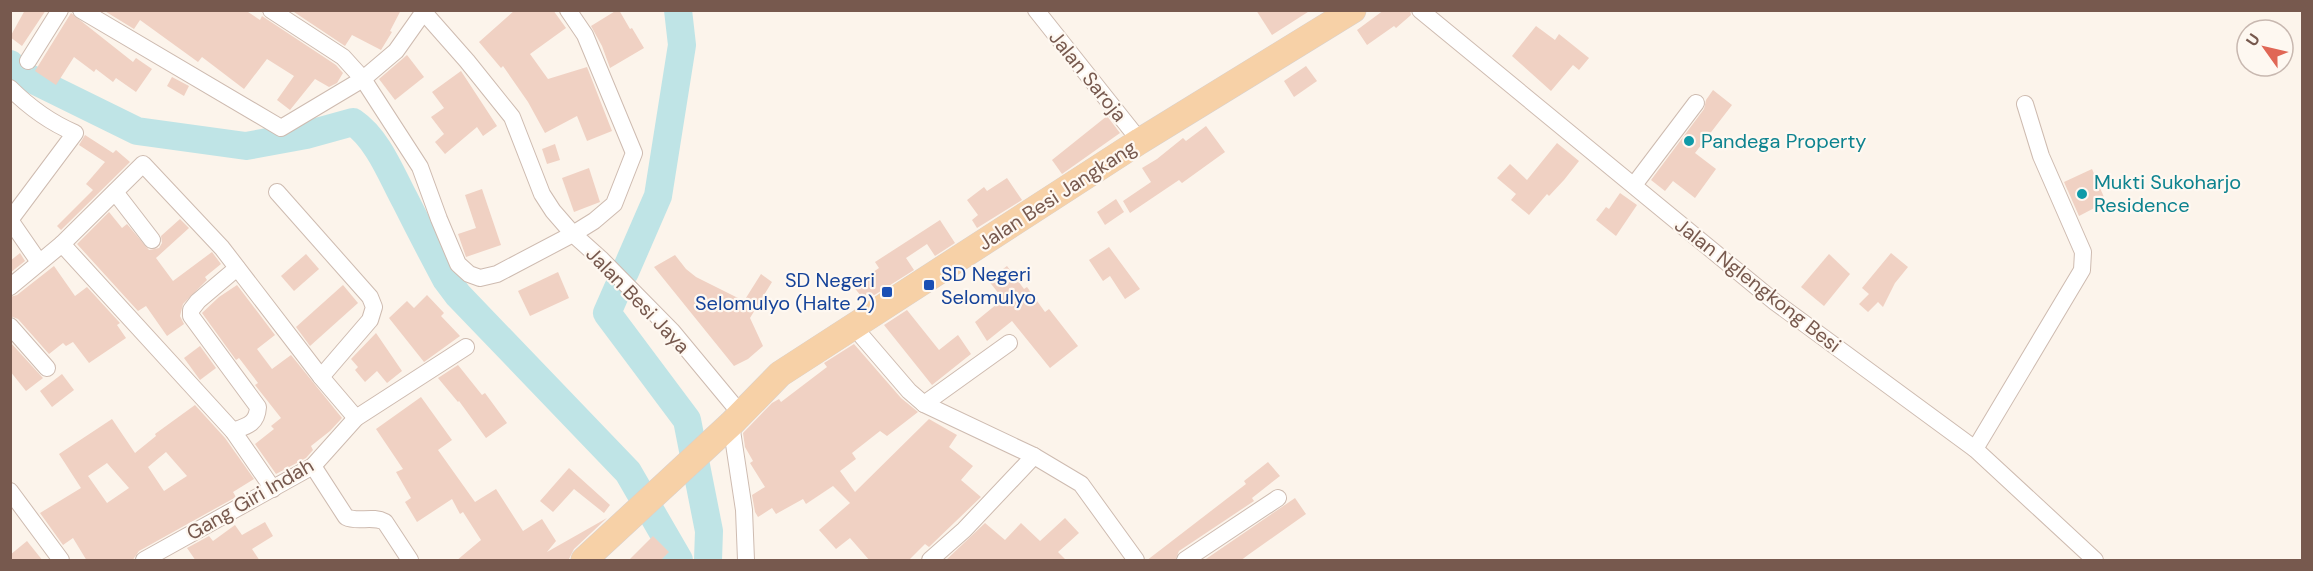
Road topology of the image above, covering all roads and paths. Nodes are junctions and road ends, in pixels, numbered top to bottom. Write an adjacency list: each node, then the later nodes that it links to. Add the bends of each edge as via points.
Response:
1 (60, 10): 9 (street)
2 (81, 10): 10 (street, via 281,128)
3 (271, 10): 10 (street, Jalan Besi Jaya, via 343,57)
4 (1036, 10): 14 (street, Jalan Saroja)
5 (1353, 10): 14 (main road, Jalan Besi Jangkang)
6 (1420, 10): 15 (street, Jalan Nglengkong Besi)
7 (424, 11): 10 (street, via 396,51); 19 (street, via 512,117 542,195)
8 (575, 13): 19 (street, via 634,153 614,204)
9 (28, 61)
10 (363, 79): 19 (street, Jalan Besi Jaya, via 420,167 458,264 469,274 480,278 496,274)
11 (10, 88): 18 (street, via 51,123 75,133)
12 (1696, 103): 15 (street)
13 (2025, 104): 35 (street, via 2041,156 2083,252 2082,270)
14 (1140, 141): 26 (main road, Jalan Besi Jangkang)
15 (1634, 185): 35 (street, Jalan Nglengkong Besi, via 1774,302)
16 (115, 192): 20 (street); 21 (street); 23 (street, via 143,164)
17 (277, 192): 30 (street, via 370,297 374,307 370,320)
18 (10, 220): 22 (street)
19 (573, 234): 33 (street, Jalan Besi Jaya, via 672,331)
20 (152, 240)
21 (62, 244): 22 (street); 34 (street)
22 (39, 262): 24 (street)
23 (237, 268): 30 (street); 34 (street, via 191,310 191,316 258,407 253,423)
24 (10, 287)
25 (10, 326): 29 (street)
26 (854, 327): 31 (street); 33 (main road, Jalan Besi Jangkang, via 780,374)
27 (1009, 343): 31 (street)
28 (466, 347): 32 (street, Gang Giri Indah)
29 (47, 368)
30 (321, 377): 32 (street)
31 (924, 404): 36 (street)
32 (356, 418): 37 (street, Gang Giri Indah)
33 (735, 419): 44 (main road, Jalan Besi Jangkang); 45 (street)
34 (233, 431): 38 (street)
35 (1974, 449): 49 (street, Jalan Nglengkong Besi)
36 (1034, 456): 46 (street); 47 (street, via 1081,484)
37 (313, 466): 38 (street, Gang Giri Indah); 43 (street, via 346,517 378,518 385,522)
38 (273, 489): 42 (street, Gang Giri Indah)
39 (10, 491): 41 (street)
40 (1278, 498): 48 (street)
41 (61, 561)
42 (144, 561)
43 (410, 561)
44 (584, 561)
45 (746, 561)
46 (930, 561)
47 (1136, 561)
48 (1185, 561)
49 (2095, 561)

